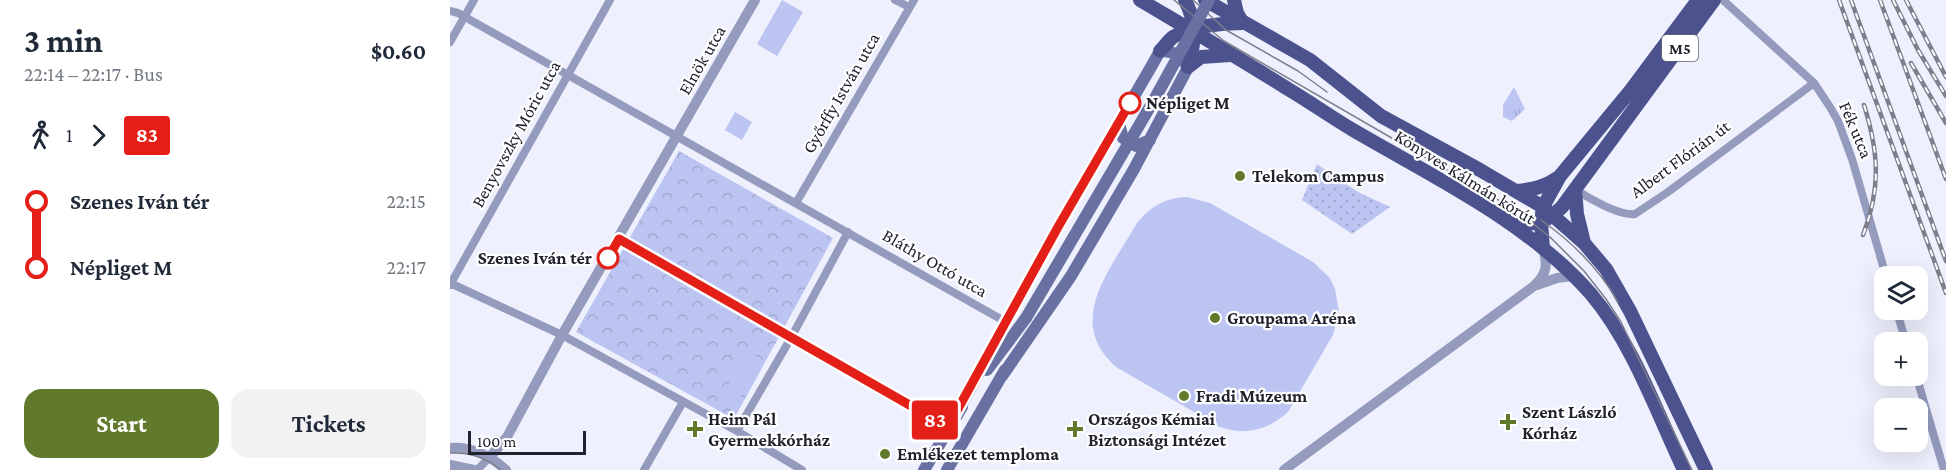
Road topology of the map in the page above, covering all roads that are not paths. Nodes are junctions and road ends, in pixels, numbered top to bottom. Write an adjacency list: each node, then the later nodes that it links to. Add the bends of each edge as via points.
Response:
1 (474, 0): 15 (street)
2 (610, 0): 23 (street, Benyovszky Móric utca)
3 (755, 0): 26 (street, Elnök utca)
4 (895, 0): 11 (street)
5 (1140, 0): 14 (main road, Könyves Kálmán körút)
6 (1234, 0): 16 (main road)
7 (1698, 0): 28 (main road, M5)
8 (1714, 0): 29 (main road, M5)
9 (1724, 0): 24 (street, Fék utca)
10 (1209, 2): 12 (main road); 16 (main road, Könyves Kálmán körút); 17 (main road); 42 (main road, bridge)
11 (911, 4): 31 (street, Győrffy István utca)
12 (1188, 5): 14 (main road, via 1176,12); 18 (main road)
13 (450, 11): 15 (street)
14 (1158, 11): 18 (main road, Könyves Kálmán körút); 20 (main road, via 1164,24)
15 (465, 17): 19 (street); 23 (street)
16 (1243, 23): 17 (main road); 30 (main road, Könyves Kálmán körút, via 1310,60 1381,116)
17 (1210, 26): 18 (main road); 21 (main road)
18 (1194, 31): 20 (main road, via 1172,38); 21 (main road, Könyves Kálmán körút); 22 (main road)
19 (450, 42)
20 (1160, 51): 22 (main road, via 1172,51); 25 (main road)
21 (1232, 55): 22 (main road, via 1201,57); 33 (main road, Könyves Kálmán körút)
22 (1188, 68): 27 (main road)
23 (568, 75): 26 (street); 40 (street, Benyovszky Móric utca)
24 (1814, 83): 29 (street, Albert Flórián út, via 1635,214 1624,214); 38 (street, Fék utca, via 1838,121)
25 (1119, 124): 27 (main road, via 1123,138 1136,146); 43 (main road)
26 (677, 136): 31 (street, Bláthy Ottó utca); 44 (street, Elnök utca)
27 (1150, 140): 46 (main road, via 1071,276)
28 (1560, 176): 30 (main road, M5, via 1536,189); 32 (main road)
29 (1575, 189): 32 (main road, M5); 36 (main road)
30 (1517, 191): 32 (main road, Könyves Kálmán körút)
31 (796, 203): 35 (street, Bláthy Ottó utca)
32 (1549, 211): 34 (main road); 36 (main road, Könyves Kálmán körút)
33 (1504, 218): 34 (main road); 37 (main road, Könyves Kálmán körút)
34 (1541, 222): 37 (main road)
35 (848, 232): 43 (street, Bláthy Ottó utca); 45 (street)
36 (1584, 243): 63 (main road, Könyves Kálmán körút, via 1606,269 1630,310)
37 (1543, 248): 39 (main road, Könyves Kálmán körút); 41 (street, via 1547,266)
38 (1884, 266)
39 (1573, 276): 41 (street); 62 (main road, Könyves Kálmán körút, via 1596,301 1626,345)
40 (450, 284): 44 (street)
41 (1534, 286): 61 (street)
42 (1026, 318): 46 (main road); 49 (main road)
43 (1006, 322): 49 (main road)
44 (562, 335): 48 (street); 53 (street, via 507,437)
45 (792, 336): 50 (street); 51 (street)
46 (1002, 376): 60 (main road)
47 (1919, 386): 64 (street)
48 (683, 402): 51 (street); 57 (street)
49 (957, 413): 50 (main road)
50 (948, 427): 59 (main road)
51 (737, 431): 58 (street)
52 (450, 448): 53 (street, via 474,451)
53 (489, 458): 55 (street); 56 (street)
54 (450, 465): 55 (street)
55 (475, 470)
56 (506, 470)
57 (644, 470)
58 (802, 470)
59 (924, 470)
60 (947, 470)
61 (1284, 470)
62 (1684, 470)
63 (1706, 470)
64 (1944, 470)

